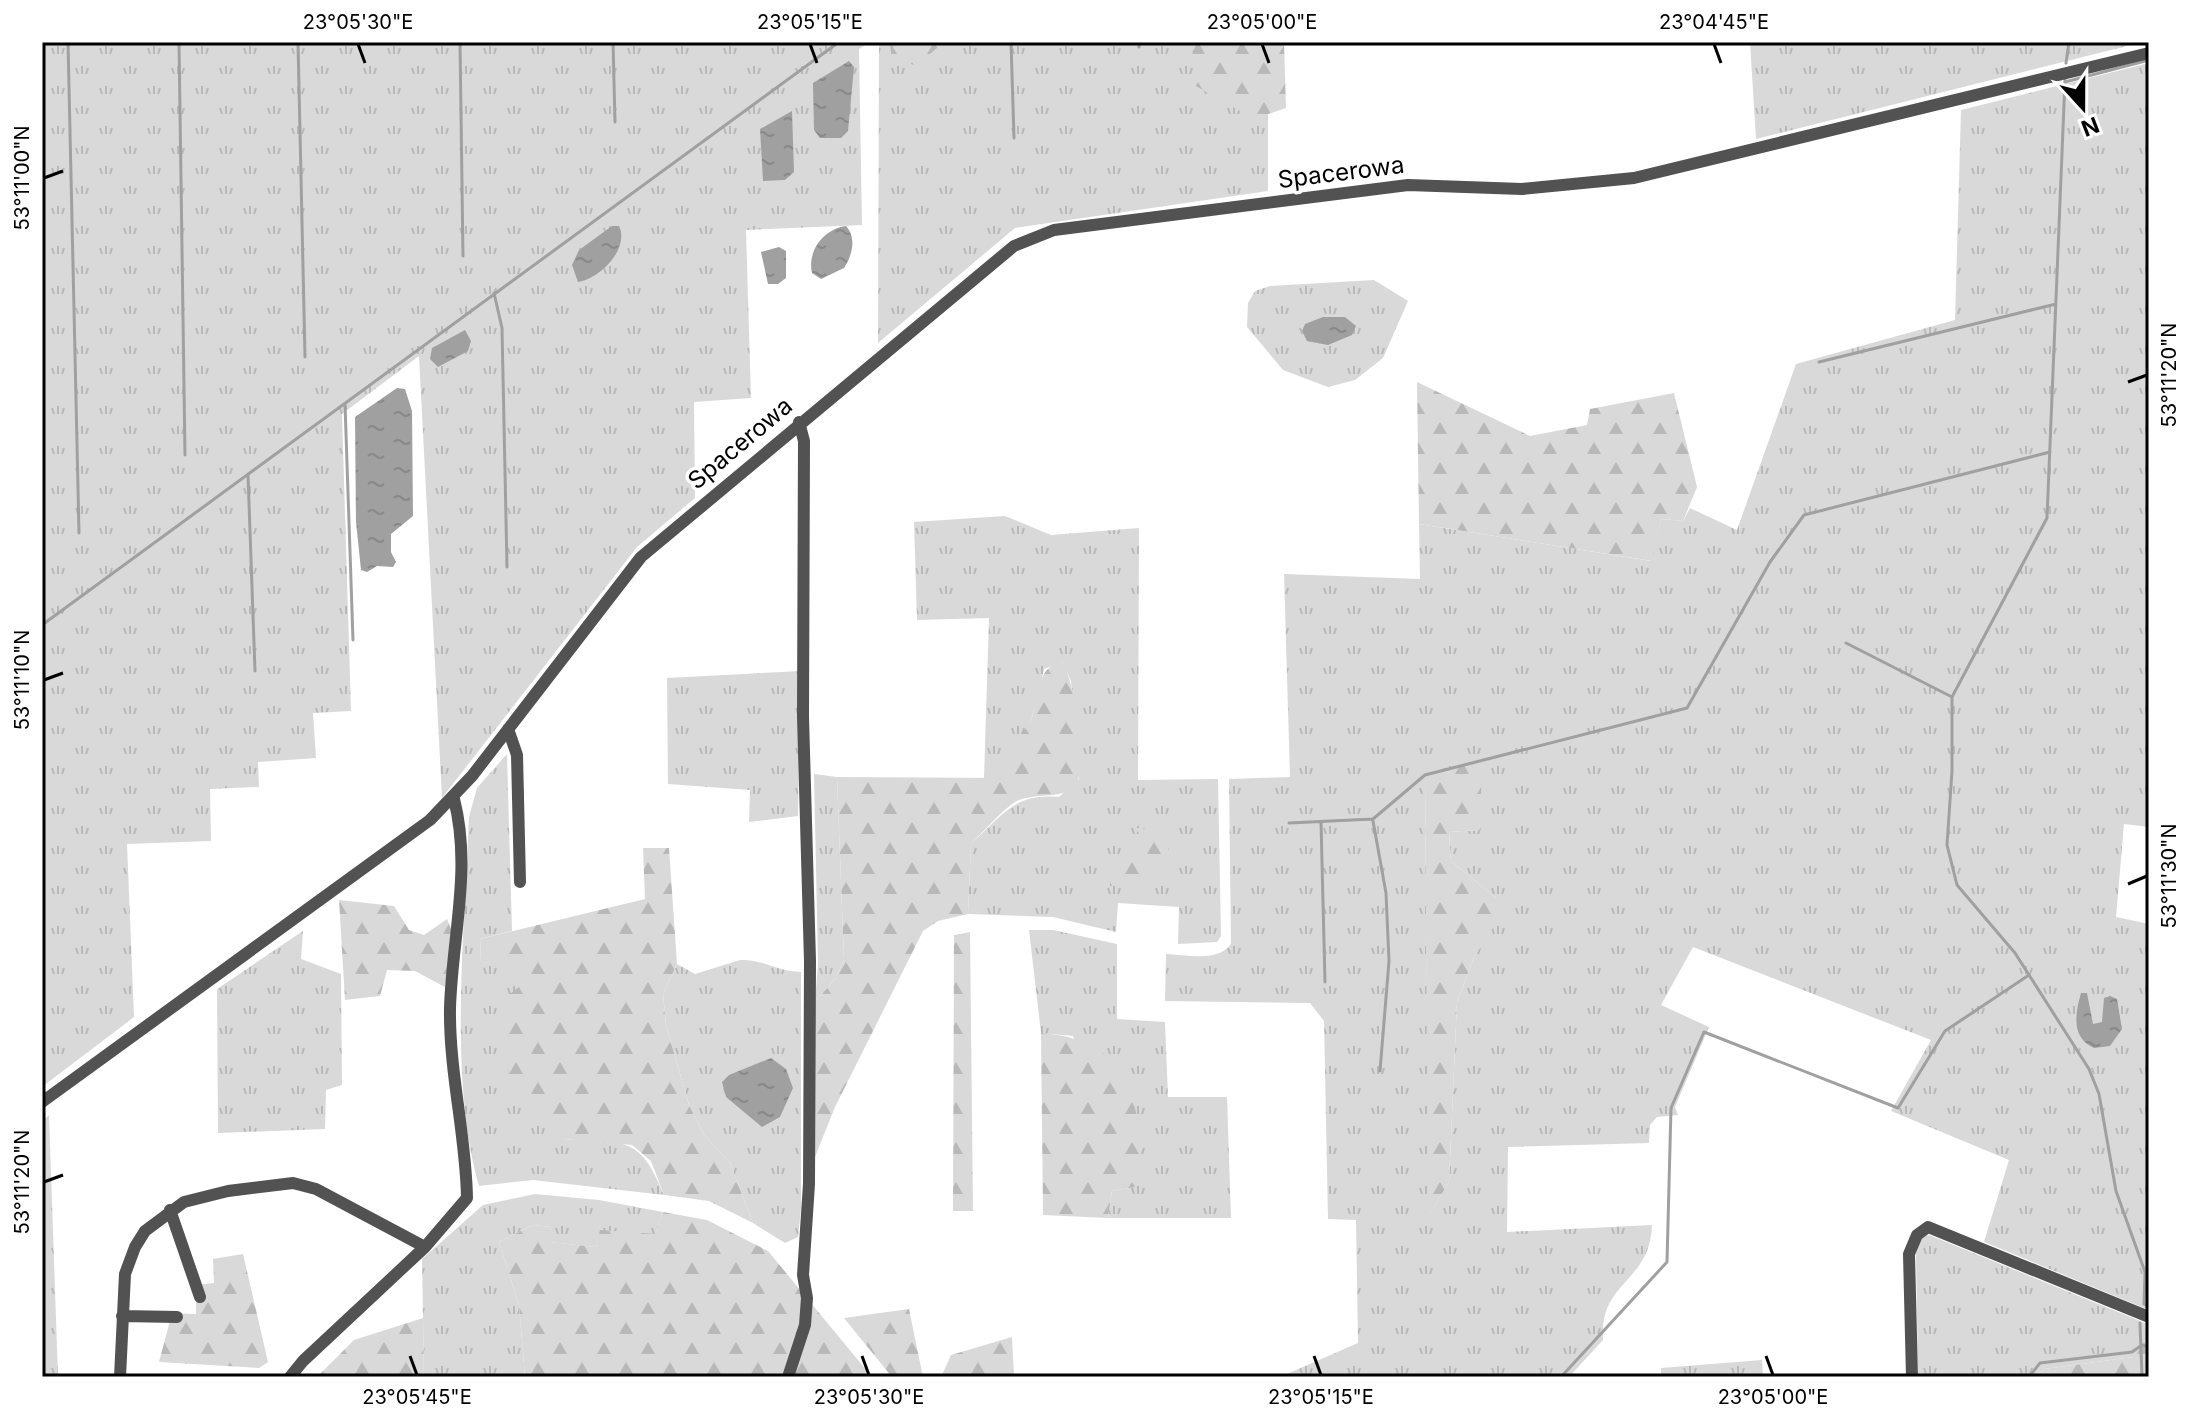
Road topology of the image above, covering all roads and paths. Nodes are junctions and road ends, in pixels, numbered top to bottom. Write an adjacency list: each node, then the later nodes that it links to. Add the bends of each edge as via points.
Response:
1 (2149, 53): 2 (street, Spacerowa, via 1634,178 1522,189 1408,185 1054,230 995,259)
2 (799, 422): 3 (street, Spacerowa, via 641,557); 15 (street, via 804,441 809,1184 805,1325)
3 (508, 729): 4 (street, Spacerowa); 5 (street, via 517,755)
4 (454, 799): 6 (street, Spacerowa); 8 (street, via 461,916 450,1008 467,1198)
5 (520, 882)
6 (42, 1102)
7 (170, 1210): 8 (street, via 228,1191 302,1183); 9 (street); 10 (street, via 135,1247 125,1274)
8 (425, 1247): 14 (street)
9 (200, 1297)
10 (122, 1316): 11 (street); 13 (street)
11 (177, 1317)
12 (2149, 1317): 16 (street, via 1928,1227 1917,1235 1909,1254)
13 (120, 1377)
14 (290, 1377)
15 (788, 1377)
16 (1912, 1377)

